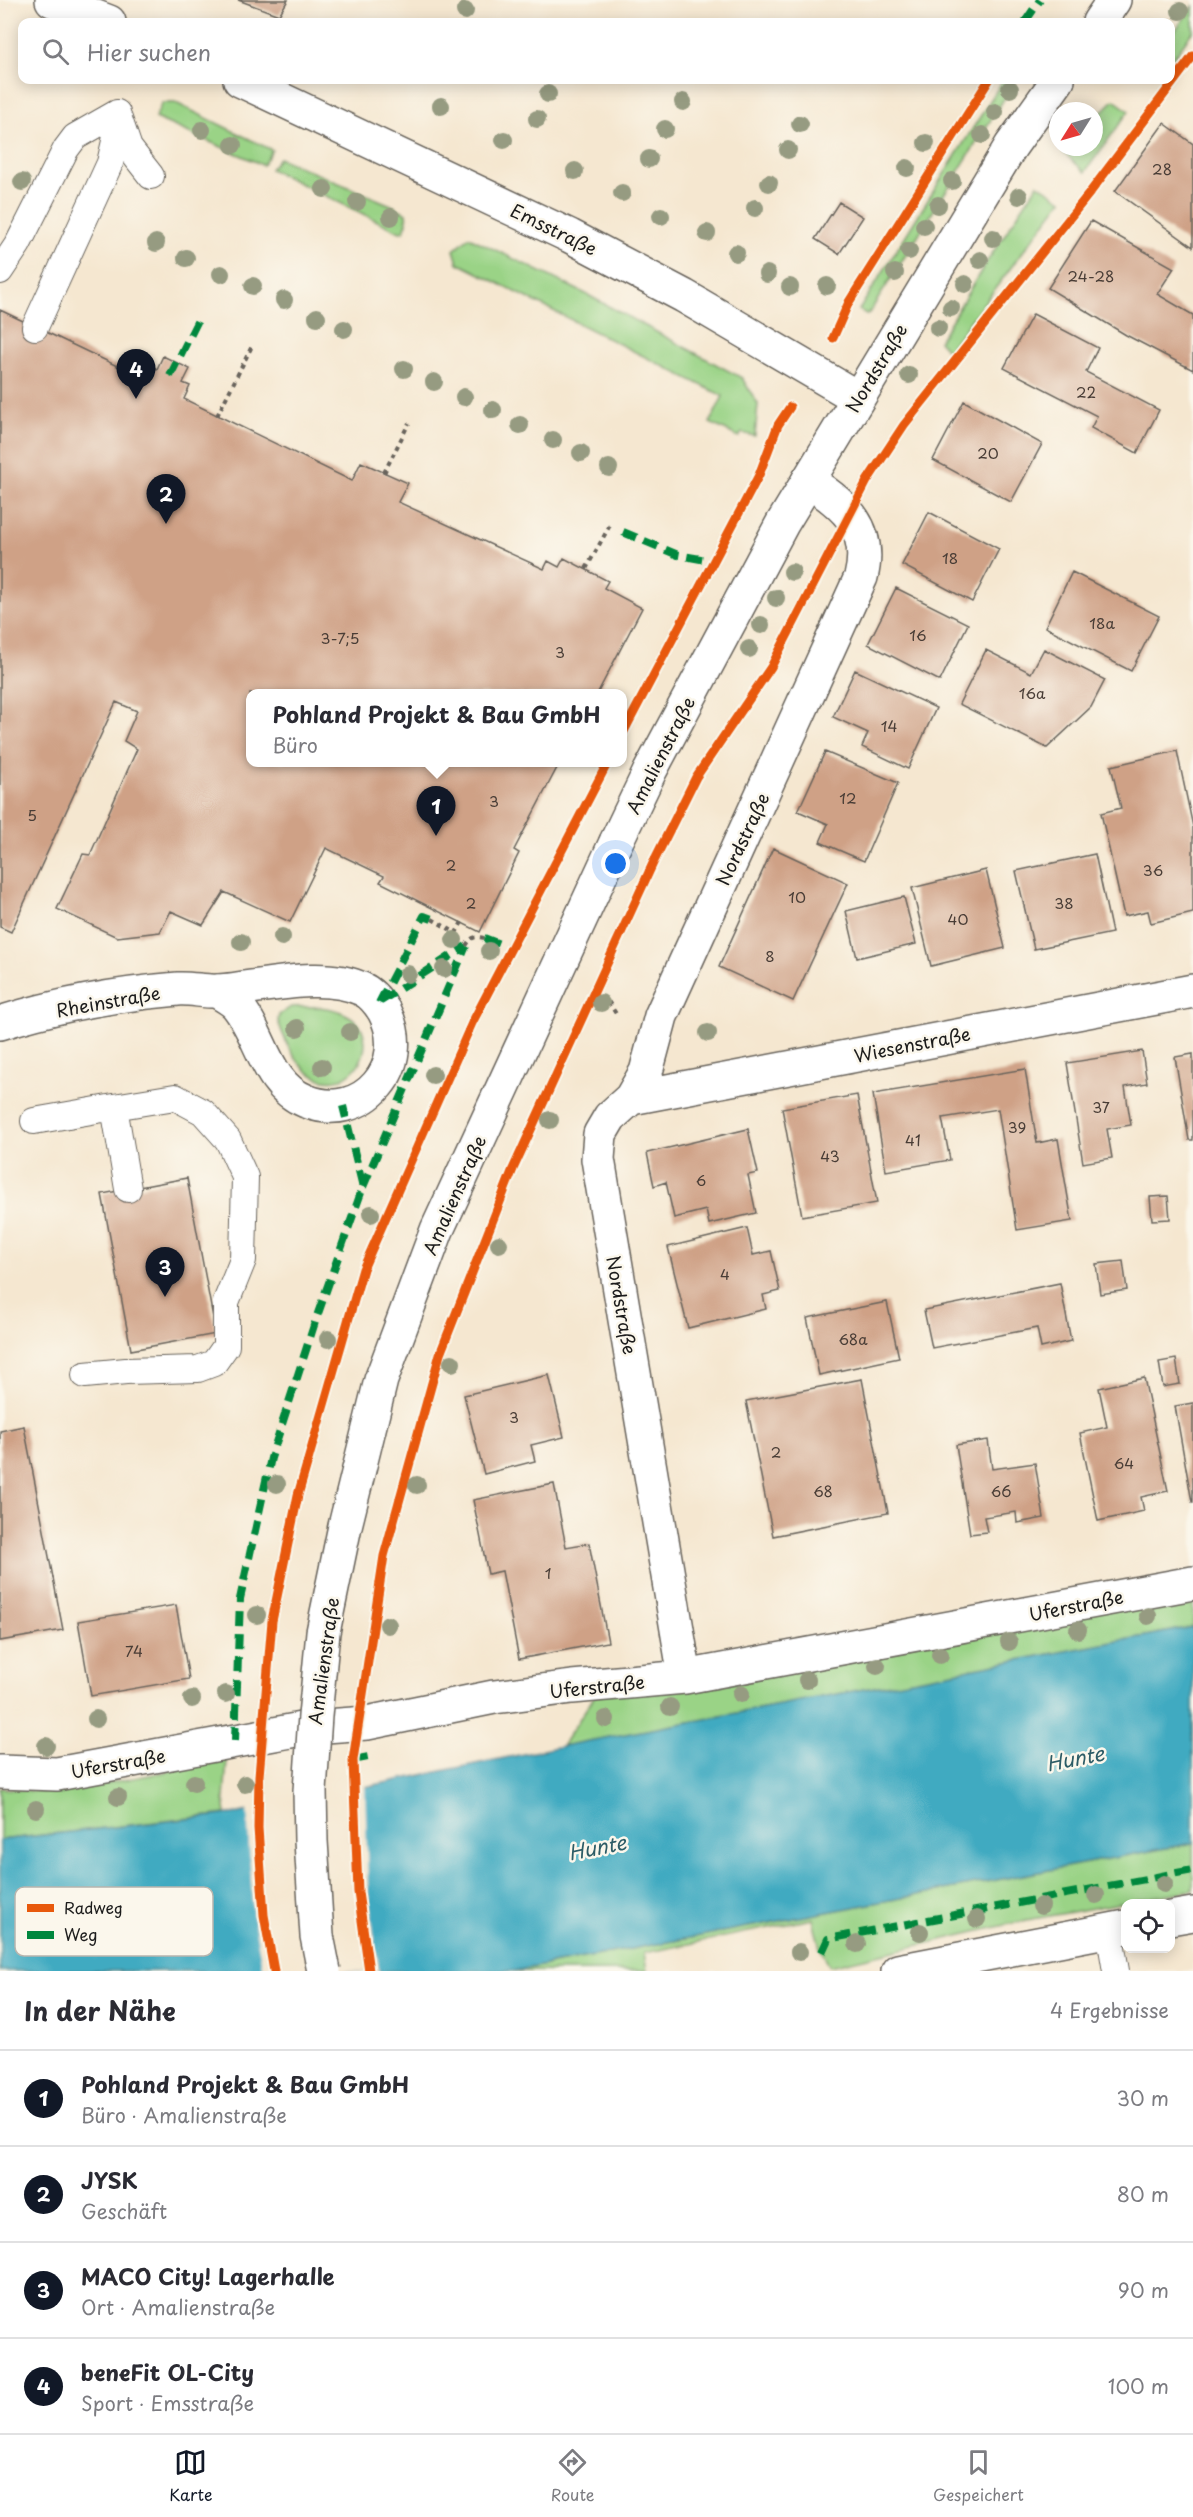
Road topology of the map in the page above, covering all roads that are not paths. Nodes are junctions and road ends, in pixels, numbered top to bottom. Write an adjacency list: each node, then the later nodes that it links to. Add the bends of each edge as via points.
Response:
1 (52, 0): 3 (street)
2 (1114, 0): 4 (street)
3 (99, 18)
4 (1101, 18)
5 (248, 84): 11 (street, Emsstraße, via 570,236 684,296)
6 (1055, 84): 11 (street, Nordstraße, via 1011,146)
7 (117, 112): 8 (lane, via 129,148); 9 (lane, via 75,137 66,149); 10 (lane, via 110,163)
8 (151, 176)
9 (0, 271)
10 (35, 327)
11 (858, 398): 12 (street, Nordstraße)
12 (808, 481): 16 (street, Nordstraße, via 830,495 859,529 865,544 861,577 661,1016 646,1072); 27 (street, Amalienstraße, bridge, via 650,771 616,842 437,1230 381,1380 323,1632 310,1791 317,1936)
13 (218, 991): 13 (street, Rheinstraße, via 235,1003 276,1076 289,1092 305,1101 344,1106 378,1084 390,1065 394,1048 391,1026 379,1003 363,989 337,982 310,981); 15 (street, Rheinstraße, via 181,989 84,1002)
14 (1193, 991): 16 (street, Wiesenstraße)
15 (0, 1023)
16 (631, 1098): 22 (street, Nordstraße, via 609,1117 600,1134 598,1159)
17 (114, 1107): 18 (lane); 19 (lane); 20 (lane, via 175,1097 203,1112 228,1140 245,1177 243,1260 226,1302 226,1346 214,1363 198,1369)
18 (34, 1121)
19 (128, 1189)
20 (85, 1375)
21 (1193, 1583): 22 (street, Uferstraße)
22 (685, 1677): 23 (street, Uferstraße, via 494,1697 367,1723 312,1727 57,1774)
23 (0, 1772)
24 (1193, 1914): 25 (street)
25 (1175, 1917)
26 (1117, 1929): 28 (street); 29 (lane)
27 (324, 1971)
28 (898, 1971)
29 (1116, 1971)

